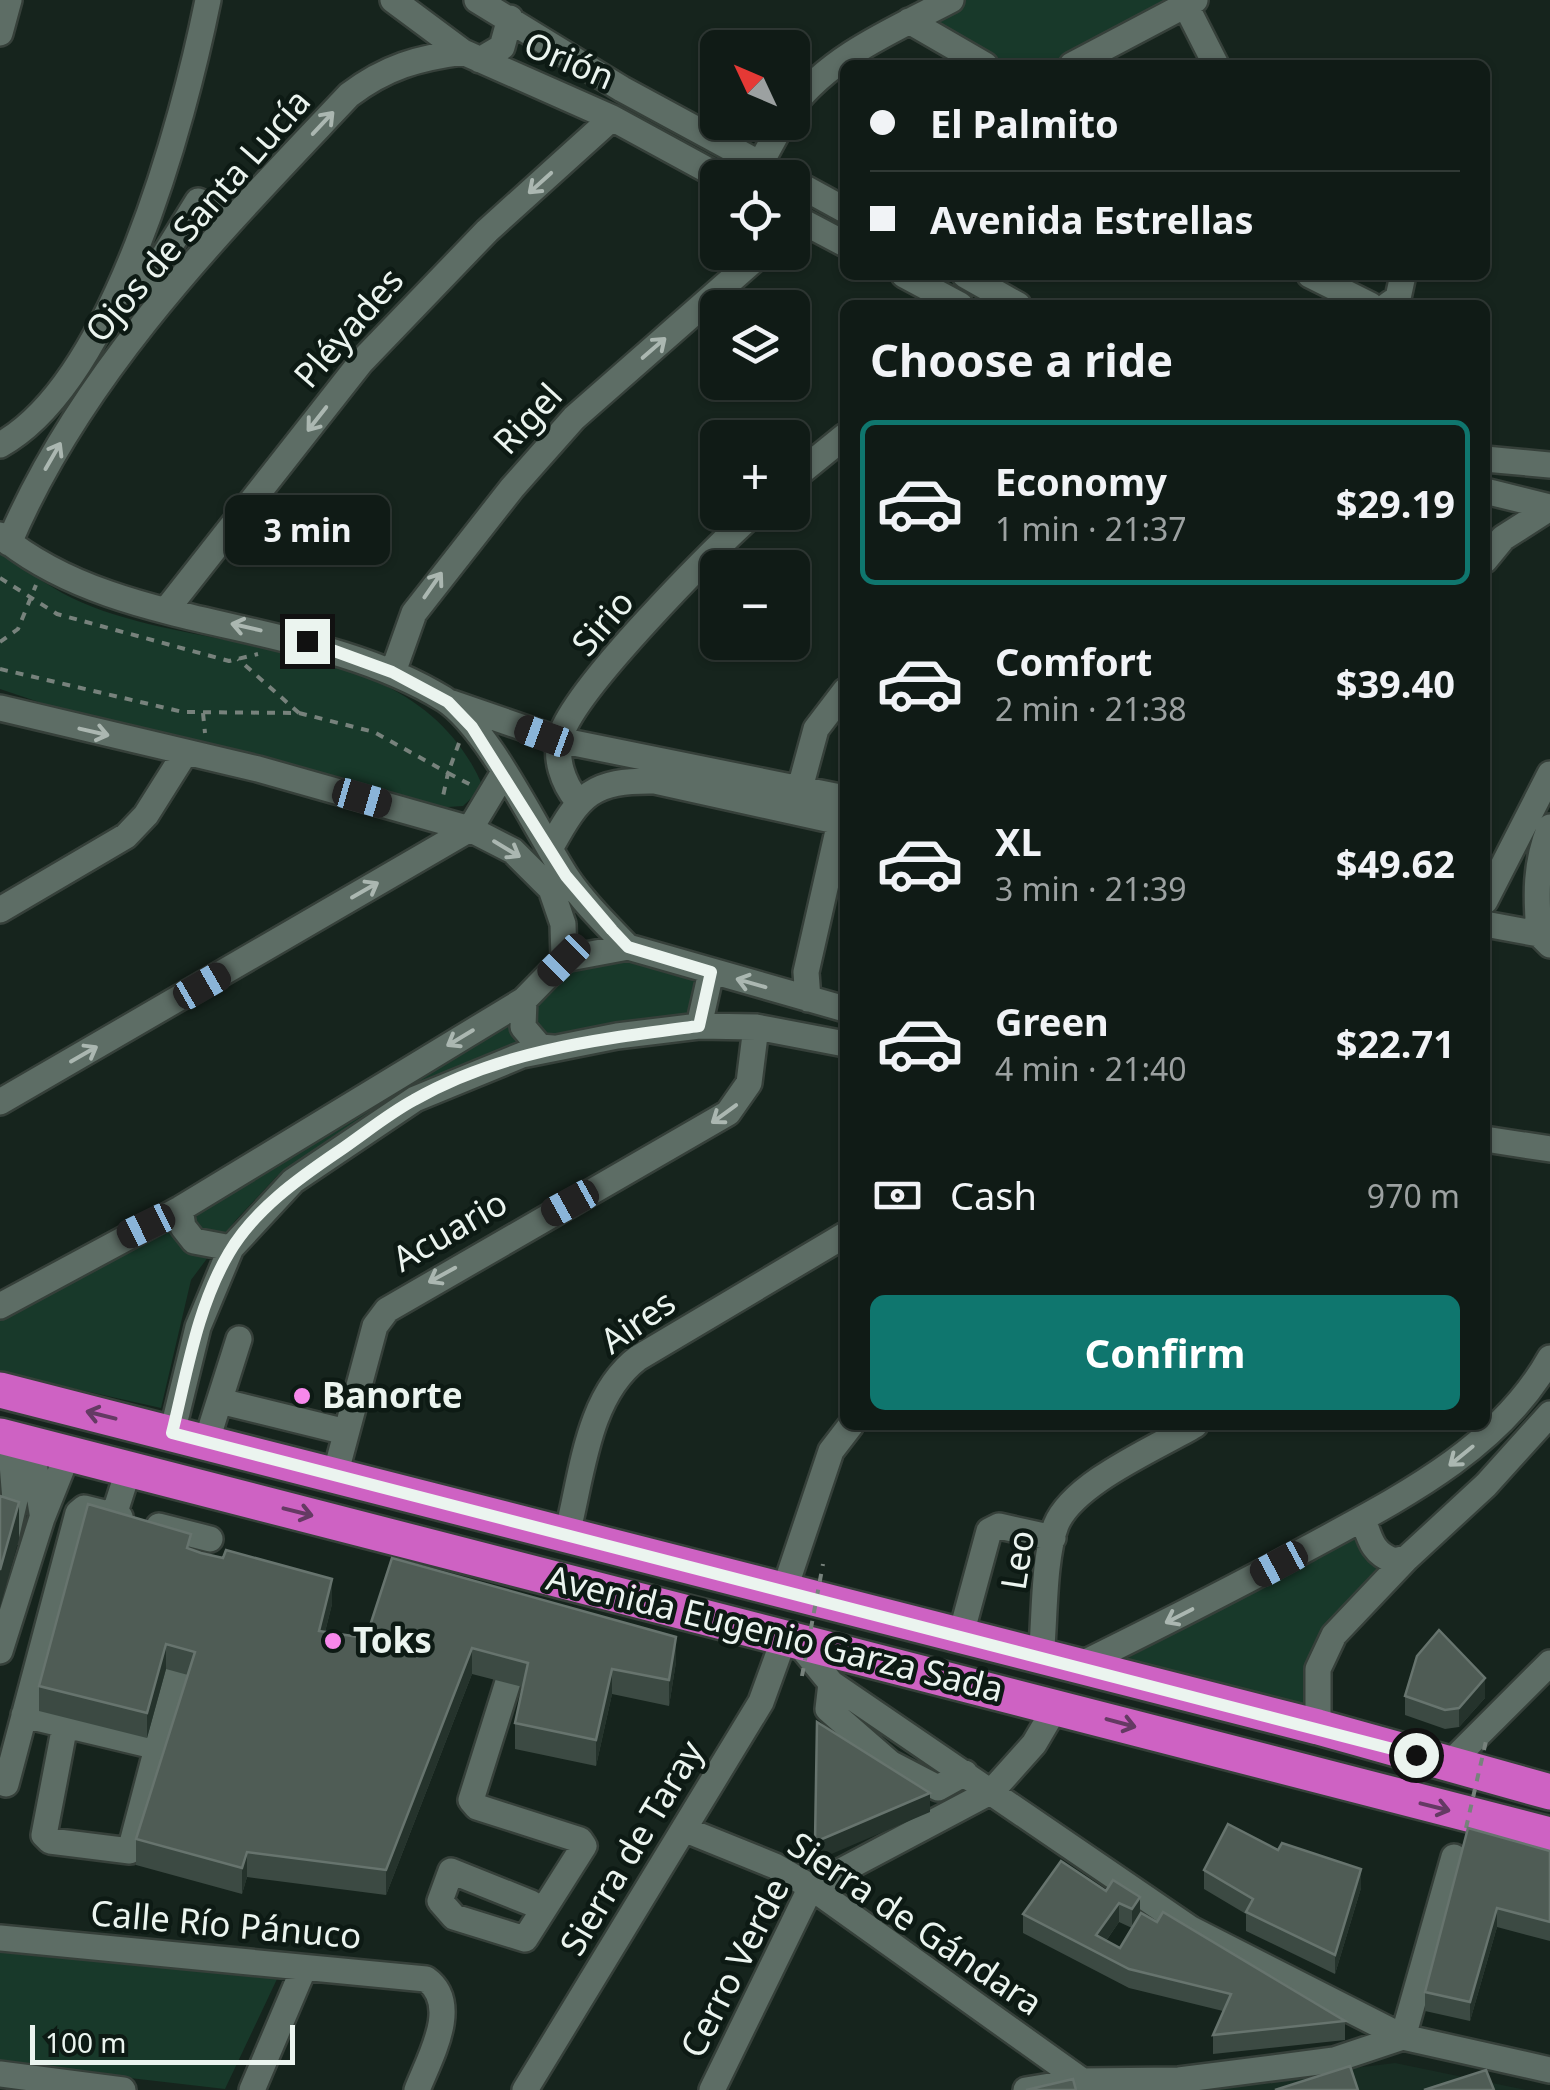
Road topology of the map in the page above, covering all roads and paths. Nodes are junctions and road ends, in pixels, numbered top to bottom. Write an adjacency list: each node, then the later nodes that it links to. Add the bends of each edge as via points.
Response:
1 (9, 0): 9 (street)
2 (208, 0): 29 (street, Ojos de Santa Lucía, via 155,203)
3 (393, 0): 10 (street, Orión)
4 (477, 0): 7 (street, Orión)
5 (951, 0): 8 (street)
6 (1188, 2): 13 (street); 14 (street)
7 (510, 18): 10 (street, via 502,46); 18 (street, Orión)
8 (909, 21): 11 (street); 12 (street)
9 (0, 33)
10 (471, 56): 17 (street, Orión); 22 (street, Ojos de Santa Lucía, one-way to 10, via 369,80 412,59)
11 (844, 60)
12 (976, 60)
13 (1081, 60)
14 (1214, 60)
15 (840, 62): 16 (street)
16 (810, 83)
17 (612, 118): 19 (street, Orión); 44 (street, Pléyades, one-way to 44, via 487,231 373,348)
18 (753, 160)
19 (700, 166)
20 (810, 191): 21 (street)
21 (840, 207)
22 (234, 216): 29 (street, Ojos de Santa Lucía); 29 (street, via 198,201)
23 (810, 228): 24 (street)
24 (840, 242)
25 (743, 270): 48 (street, Rigel, one-way to 25, via 414,613 512,488 574,418)
26 (913, 280): 30 (street)
27 (974, 280): 31 (street)
28 (1320, 280): 32 (street)
29 (144, 288): 34 (street, Ojos de Santa Lucía, via 38,420); 41 (street, Ojos de Santa Lucía, one-way to 29)
30 (948, 300)
31 (1009, 300)
32 (1360, 300)
33 (840, 440): 36 (street)
34 (0, 445)
35 (1490, 459): 37 (street)
36 (810, 464)
37 (1550, 465)
38 (1490, 491): 39 (street)
39 (1550, 508): 42 (street)
40 (738, 530): 53 (street, Sirio, via 604,673)
41 (5, 539): 44 (street, via 98,593)
42 (1490, 554)
43 (0, 578): 45 (path, via 28,599 18,629)
44 (167, 609): 48 (street, one-way to 44, via 307,641)
45 (0, 642)
46 (237, 659): 52 (path)
47 (0, 669): 52 (path, via 183,712)
48 (392, 672): 50 (street)
49 (840, 698): 59 (street, via 816,729)
50 (448, 702): 53 (street); 58 (street, via 472,727)
51 (2, 711): 54 (street, one-way to 54)
52 (299, 713): 56 (path, via 374,732)
53 (560, 740): 59 (street); 60 (street, via 562,776)
54 (185, 752): 66 (street); 69 (street, via 135,828)
55 (470, 757): 56 (path, via 459,743)
56 (448, 773): 58 (path, via 480,793); 61 (path)
57 (1550, 774): 68 (street)
58 (493, 780): 66 (street); 67 (street)
59 (800, 788): 62 (street)
60 (578, 800): 63 (street, via 612,783 655,781); 67 (street)
61 (440, 809)
62 (840, 812)
63 (840, 813)
64 (840, 827): 75 (street, via 806,972)
65 (1550, 827): 71 (street, via 1535,891)
66 (470, 830): 73 (street, one-way to 73, via 513,850 551,889 563,924); 82 (street, one-way to 66)
67 (551, 847): 72 (street, via 584,900)
68 (1490, 892)
69 (0, 910)
70 (1490, 925): 71 (street)
71 (1544, 939)
72 (628, 947): 73 (street); 74 (street)
73 (564, 960): 76 (street)
74 (711, 972): 75 (street, one-way to 74); 78 (street)
75 (808, 999): 77 (street)
76 (524, 1000): 81 (street, via 523,1027 533,1042); 85 (street, one-way to 85)
77 (840, 1008)
78 (699, 1026): 79 (street); 81 (street)
79 (756, 1027): 80 (street); 99 (street, Acuario, one-way to 99, via 749,1083 728,1113 387,1310 375,1326)
80 (840, 1043)
81 (553, 1048): 87 (street, via 415,1099 292,1181)
82 (0, 1102)
83 (1490, 1139): 84 (street)
84 (1550, 1149)
85 (180, 1209): 87 (street, via 194,1242); 88 (street)
86 (840, 1238): 111 (street, Aires, via 616,1376 601,1403)
87 (231, 1248): 100 (street, via 198,1326)
88 (0, 1306)
89 (239, 1339): 92 (street)
90 (1550, 1358): 95 (street, one-way to 95)
91 (0, 1390): 100 (highway, Avenida Eugenio Garza Sada, one-way to 91)
92 (220, 1401): 93 (street); 102 (street)
93 (256, 1409): 99 (street); 104 (street)
94 (1550, 1414): 114 (street)
95 (1490, 1429)
96 (847, 1430): 117 (street, via 831,1451)
97 (1186, 1430): 112 (street, Leo, via 1088,1488 1062,1515)
98 (1489, 1430): 110 (street, one-way to 110, via 1443,1470)
99 (346, 1432): 106 (street, Acuario)
100 (172, 1433): 102 (highway, Avenida Eugenio Garza Sada)
101 (15, 1440): 103 (highway, Avenida Eugenio Garza Sada); 108 (street); 108 (street)
102 (206, 1443): 104 (highway, Avenida Eugenio Garza Sada)
103 (68, 1453): 105 (highway, Avenida Eugenio Garza Sada); 108 (street)
104 (243, 1453): 106 (highway, Avenida Eugenio Garza Sada)
105 (129, 1468): 107 (highway, Avenida Eugenio Garza Sada); 109 (street)
106 (334, 1479): 111 (highway, Avenida Eugenio Garza Sada)
107 (224, 1493): 113 (street); 118 (highway, Avenida Eugenio Garza Sada, one-way to 118, via 538,1590)
108 (14, 1505): 120 (street)
109 (114, 1515): 113 (street); 128 (street, via 84,1508 78,1513)
110 (1362, 1519): 114 (street, via 1378,1552 1394,1561); 123 (street, one-way to 123)
111 (566, 1538): 117 (highway, Avenida Eugenio Garza Sada)
112 (1053, 1538): 119 (street, via 1000,1526 989,1531); 121 (street, Leo)
113 (210, 1539): 116 (street)
114 (1407, 1558): 130 (street, via 1323,1654)
115 (823, 1564): 125 (path, bridge)
116 (204, 1565)
117 (783, 1594): 119 (highway, Avenida Eugenio Garza Sada)
118 (790, 1638): 127 (highway, Avenida Eugenio Garza Sada); 135 (street, via 831,1683); 138 (street, Sierra de Taray)
119 (960, 1638): 121 (highway, Avenida Eugenio Garza Sada)
120 (0, 1651)
121 (1041, 1658): 123 (highway, Avenida Eugenio Garza Sada)
122 (1550, 1663): 133 (street)
123 (1078, 1666): 130 (highway, Avenida Eugenio Garza Sada)
124 (177, 1672): 132 (street)
125 (802, 1676)
126 (508, 1682): 142 (street, via 471,1800 580,1840 583,1848 524,1940 454,1917 440,1901 452,1871)
127 (1056, 1705): 135 (street, Cerro Verde, via 1034,1744); 139 (highway, Avenida Eugenio Garza Sada, one-way to 139)
128 (24, 1714): 129 (street); 134 (street)
129 (65, 1724): 132 (street); 132 (street, via 43,1830 50,1840 133,1849)
130 (1318, 1728): 133 (highway, Avenida Eugenio Garza Sada)
131 (1486, 1742): 137 (path, bridge)
132 (158, 1747)
133 (1448, 1764): 136 (highway, Avenida Eugenio Garza Sada)
134 (6, 1784)
135 (992, 1791): 141 (street, Cerro Verde); 145 (street, via 1192,1929)
136 (1550, 1792)
137 (1466, 1828)
138 (686, 1830): 141 (street, Sierra de Gándara); 153 (street, Sierra de Taray)
139 (1550, 1835)
140 (1454, 1857): 145 (street)
141 (811, 1887): 148 (street, Sierra de Gándara); 154 (street, Cerro Verde)
142 (531, 1903)
143 (0, 1938): 144 (street, Calle Río Pánuco)
144 (304, 1970): 151 (street); 152 (street, Calle Río Pánuco, via 413,1976 440,1992 444,2012)
145 (1403, 2037): 146 (street); 148 (street, via 1334,2060)
146 (1550, 2070)
147 (0, 2074): 149 (street)
148 (1088, 2085): 155 (street)
149 (81, 2087): 150 (street)
150 (122, 2090)
151 (252, 2090)
152 (417, 2090)
153 (525, 2090)
154 (712, 2090)
155 (1026, 2090)

